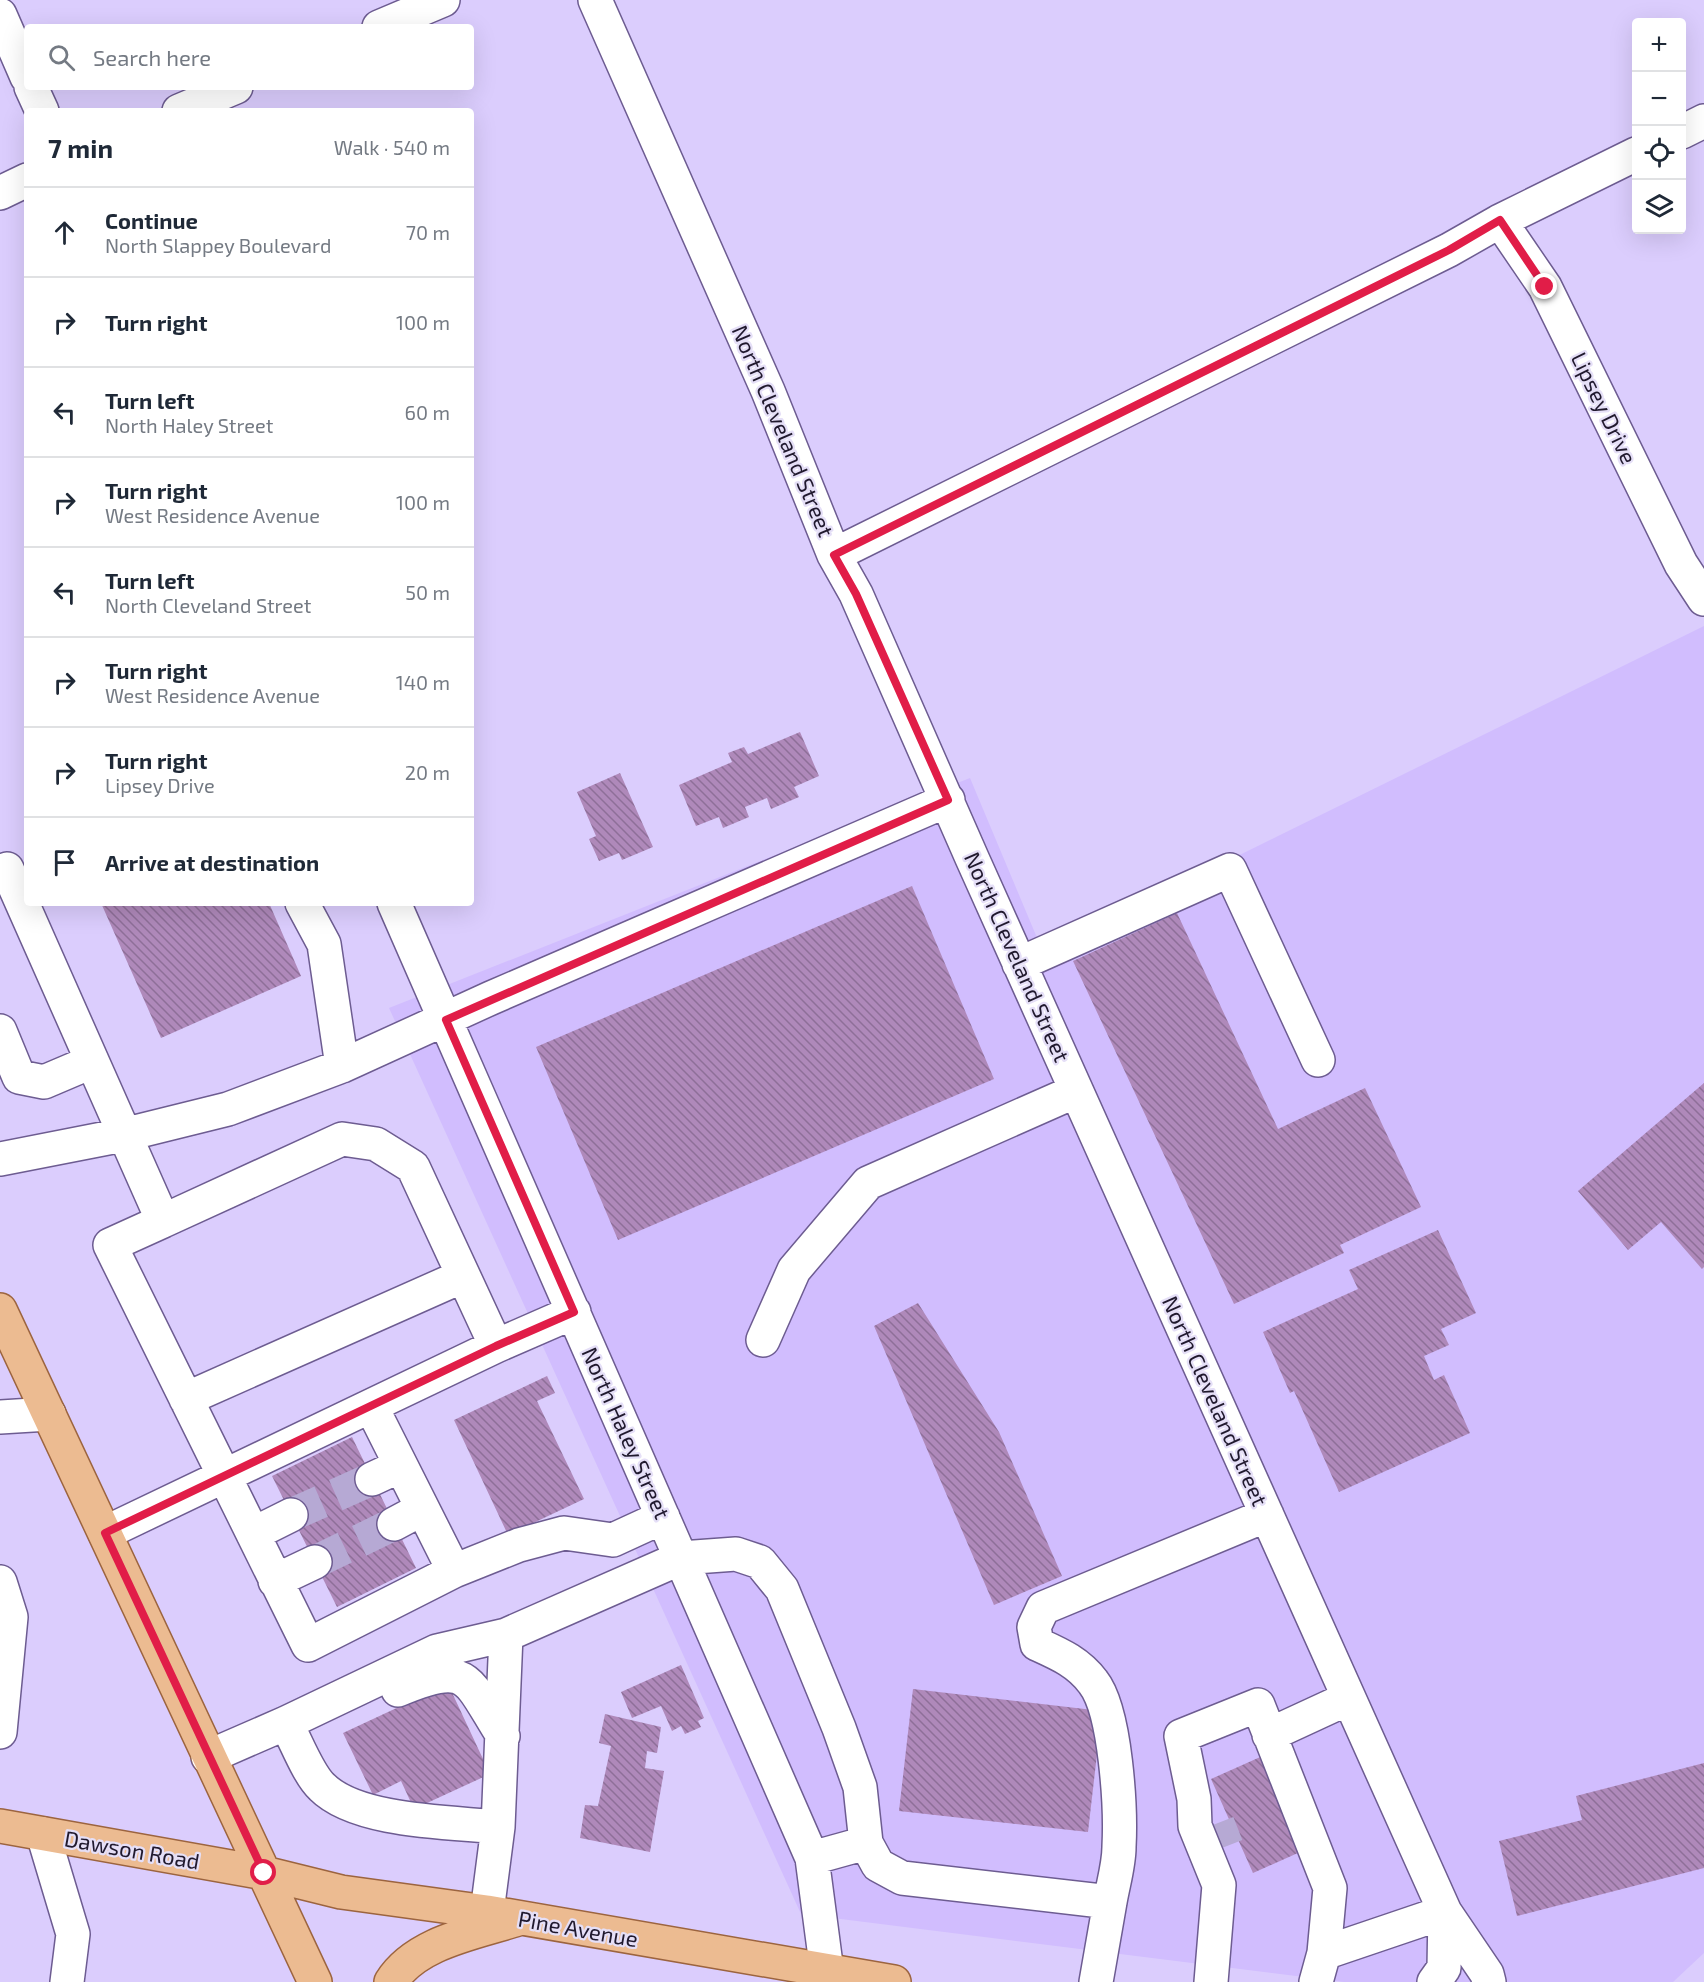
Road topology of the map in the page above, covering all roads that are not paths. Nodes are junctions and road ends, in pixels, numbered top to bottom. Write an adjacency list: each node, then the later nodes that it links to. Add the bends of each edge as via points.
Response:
1 (443, 0): 4 (street)
2 (595, 0): 16 (street, North Cleveland Street, via 768,391)
3 (0, 15): 5 (street)
4 (386, 24)
5 (24, 70)
6 (32, 90): 8 (street)
7 (229, 90): 9 (street)
8 (41, 108)
9 (186, 108)
10 (1704, 122): 11 (street)
11 (1686, 130)
12 (1632, 156): 15 (street)
13 (24, 181): 14 (street)
14 (0, 193)
15 (1500, 220): 16 (street, via 1449,250); 17 (street, Lipsey Drive, via 1545,287 1681,564)
16 (834, 555): 18 (street, North Cleveland Street, via 856,594)
17 (1704, 599)
18 (948, 800): 24 (street, North Cleveland Street); 25 (street)
19 (11, 867): 20 (street)
20 (24, 898)
21 (27, 906): 28 (street)
22 (304, 906): 29 (street, via 324,944)
23 (395, 906): 25 (street, North Haley Street)
24 (1019, 963): 27 (street, via 1230,870); 30 (street, North Cleveland Street)
25 (446, 1020): 29 (street); 36 (street, North Haley Street)
26 (0, 1031): 28 (street, via 19,1077 44,1082)
27 (1318, 1060)
28 (92, 1062): 31 (street)
29 (342, 1066): 31 (street, via 228,1109)
30 (1076, 1091): 37 (street, via 868,1183 794,1270); 45 (street, North Cleveland Street)
31 (123, 1135): 32 (street); 33 (street)
32 (0, 1159)
33 (163, 1221): 34 (street, via 342,1139 376,1144 413,1167); 39 (street, via 110,1245)
34 (464, 1276): 38 (street); 39 (street)
35 (0, 1311): 41 (main road)
36 (574, 1312): 38 (street); 46 (street, North Haley Street)
37 (763, 1340)
38 (496, 1346): 40 (street)
39 (186, 1399): 43 (street)
40 (371, 1406): 43 (street); 51 (street, via 386,1472 408,1517)
41 (49, 1414): 42 (street); 47 (main road)
42 (0, 1417)
43 (224, 1476): 47 (street); 48 (street)
44 (291, 1515): 48 (street)
45 (1267, 1515): 55 (street, North Cleveland Street); 70 (street, via 1043,1608 1034,1627 1037,1644 1073,1660 1094,1683 1107,1707 1113,1742 1119,1848)
46 (663, 1517): 49 (street, North Haley Street); 51 (street, via 613,1540 564,1533 519,1545)
47 (105, 1533): 61 (main road)
48 (253, 1534): 52 (street)
49 (681, 1558): 54 (street); 66 (street, via 736,1554 760,1562 782,1589 860,1787); 67 (street, North Haley Street)
50 (315, 1562): 52 (street)
51 (454, 1571): 52 (street, via 308,1645)
52 (275, 1581)
53 (0, 1582): 58 (street, via 10,1617)
54 (506, 1635): 56 (street, via 437,1652); 60 (street)
55 (1349, 1698): 59 (street); 72 (street, North Cleveland Street)
56 (316, 1709): 57 (street); 60 (street, via 343,1713 425,1678 450,1673 467,1680)
57 (286, 1723): 61 (street); 64 (street, via 320,1786 339,1801 378,1814)
58 (0, 1732)
59 (1269, 1735): 62 (street, via 1258,1705 1181,1736); 74 (street, via 1330,1888)
60 (503, 1736): 64 (street)
61 (208, 1757): 68 (main road)
62 (1194, 1799): 69 (street, via 1195,1826); 69 (street, via 1222,1835 1232,1861)
63 (0, 1826): 65 (main road, Dawson Road)
64 (498, 1827): 71 (street)
65 (43, 1834): 68 (main road, Dawson Road); 76 (street, via 73,1934)
66 (866, 1843): 67 (street); 70 (street, via 878,1865 902,1878)
67 (812, 1858): 75 (street, North Haley Street)
68 (264, 1873): 71 (main road, Pine Avenue, via 341,1892); 77 (main road)
69 (1219, 1885): 81 (street)
70 (1110, 1902): 80 (street)
71 (487, 1912): 73 (main road, Pine Avenue)
72 (1445, 1912): 74 (street); 82 (street, North Cleveland Street, via 1444,1968); 83 (street, North Cleveland Street)
73 (519, 1919): 75 (main road, Pine Avenue); 78 (main road, via 423,1952 400,1968)
74 (1320, 1967)
75 (827, 1972): 79 (main road, Pine Avenue)
76 (67, 1982)
77 (315, 1982)
78 (391, 1982)
79 (894, 1982)
80 (1096, 1982)
81 (1211, 1982)
82 (1434, 1982)
83 (1489, 1982)

